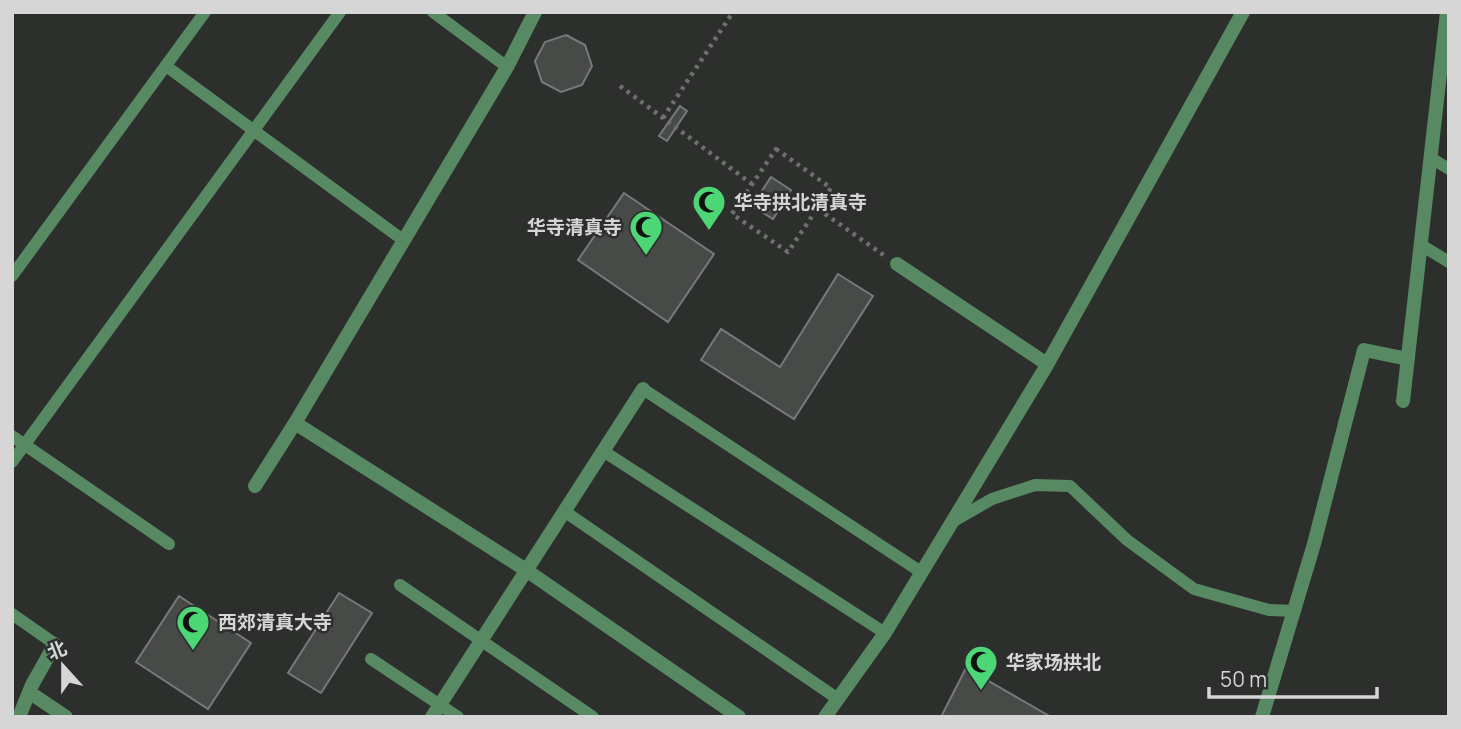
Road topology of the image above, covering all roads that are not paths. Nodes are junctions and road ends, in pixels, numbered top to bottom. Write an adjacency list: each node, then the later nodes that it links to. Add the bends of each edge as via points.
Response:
1 (205, 12): 7 (lane)
2 (340, 12): 10 (lane)
3 (433, 12): 9 (lane)
4 (535, 12): 9 (street)
5 (1242, 12): 19 (street)
6 (1447, 12): 8 (street)
7 (166, 66): 10 (lane); 17 (lane)
8 (1445, 66): 11 (street)
9 (507, 67): 13 (street)
10 (253, 130): 13 (lane); 24 (lane)
11 (1430, 158): 12 (lane); 14 (street)
12 (1449, 169)
13 (403, 240): 22 (street)
14 (1421, 245): 15 (lane); 18 (street)
15 (1449, 262)
16 (897, 264): 19 (street)
17 (12, 276)
18 (1408, 359): 21 (street); 34 (street, via 1364,350)
19 (1047, 365): 29 (street)
20 (643, 389): 25 (street); 32 (lane)
21 (1403, 401)
22 (295, 423): 27 (street); 31 (street)
23 (12, 436): 24 (lane)
24 (24, 444): 26 (lane); 30 (lane)
25 (603, 451): 28 (street); 36 (lane)
26 (12, 462)
27 (255, 486)
28 (564, 511): 31 (street); 41 (lane)
29 (952, 522): 32 (street); 34 (lane, via 992,499 1035,485 1070,486 1127,540 1194,589 1269,610)
30 (169, 544)
31 (526, 570): 37 (street); 47 (street)
32 (921, 572): 36 (street)
33 (400, 585): 37 (lane)
34 (1293, 611): 49 (street)
35 (12, 614): 38 (lane)
36 (885, 633): 41 (street)
37 (481, 640): 42 (street); 46 (lane)
38 (55, 644): 40 (street)
39 (371, 659): 42 (lane)
40 (29, 692): 43 (street); 44 (street)
41 (838, 699): 48 (street)
42 (436, 711): 45 (lane)
43 (19, 717)
44 (65, 717)
45 (458, 717)
46 (593, 717)
47 (739, 717)
48 (825, 717)
49 (1262, 717)

